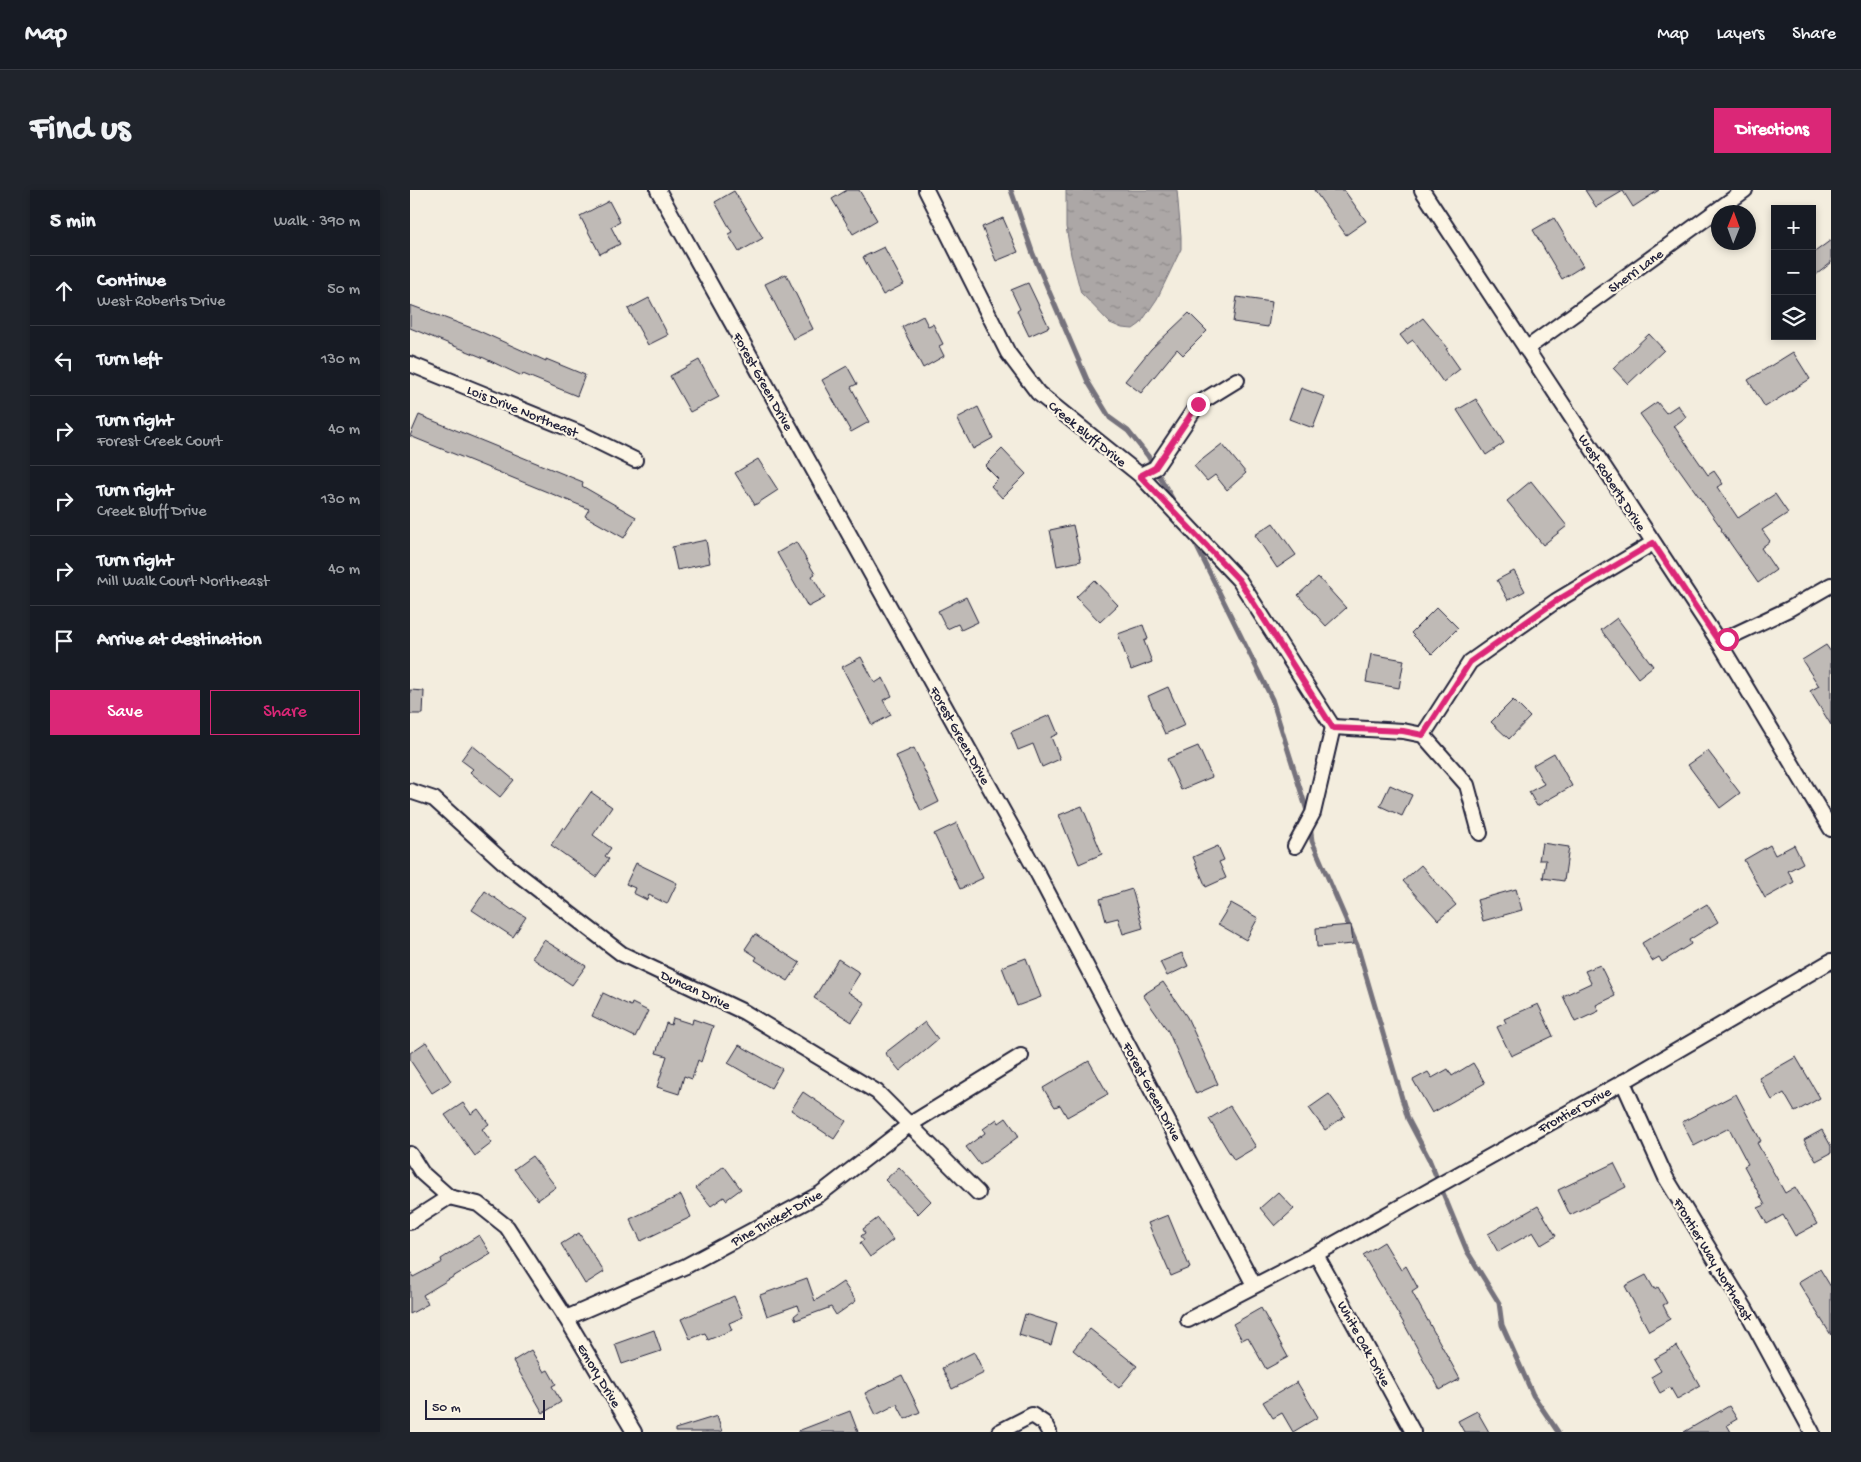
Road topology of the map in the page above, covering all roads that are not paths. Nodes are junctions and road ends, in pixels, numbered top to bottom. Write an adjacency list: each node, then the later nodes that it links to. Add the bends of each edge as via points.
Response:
1 (658, 190): 28 (street, Forest Green Drive, via 1040,876)
2 (926, 190): 9 (street, Creek Bluff Drive, via 1008,353 1038,393)
3 (1422, 190): 5 (street, West Roberts Drive)
4 (1744, 190): 5 (street, Sherri Lane)
5 (1526, 349): 10 (street, West Roberts Drive)
6 (410, 364): 8 (street, Lois Drive Northeast, via 582,434)
7 (1237, 380): 9 (street, via 1198,404 1155,468)
8 (635, 460)
9 (1140, 476): 13 (street, Creek Bluff Drive, via 1239,580)
10 (1653, 543): 12 (street, West Roberts Drive); 14 (street, via 1556,601 1470,662)
11 (1831, 585): 12 (street)
12 (1719, 642): 16 (street, West Roberts Drive)
13 (1333, 728): 14 (street); 18 (street, via 1313,813)
14 (1423, 735): 17 (street, via 1467,785)
15 (410, 790): 22 (street, Duncan Drive, via 434,799 509,866 622,954 761,1022 877,1092)
16 (1831, 829)
17 (1480, 833)
18 (1296, 846)
19 (1831, 961): 21 (street, Frontier Drive)
20 (1021, 1056): 22 (street, Pine Thicket Drive)
21 (1623, 1082): 27 (street, Frontier Drive); 35 (street, Frontier Way Northeast, via 1666,1178 1746,1310)
22 (909, 1125): 24 (street, Duncan Drive); 29 (street, Pine Thicket Drive, via 820,1194 686,1266)
23 (410, 1154): 25 (street, via 422,1173)
24 (978, 1193)
25 (449, 1197): 26 (street); 29 (street, Emory Drive, via 478,1204 507,1227)
26 (410, 1222)
27 (1316, 1254): 28 (street, Frontier Drive); 34 (street, White Oak Drive)
28 (1254, 1285): 30 (street)
29 (566, 1318): 31 (street, Emory Drive)
30 (1188, 1320)
31 (634, 1432)
32 (999, 1432): 33 (street, via 1032,1415 1044,1423)
33 (1049, 1432)
34 (1414, 1432)
35 (1812, 1432)

